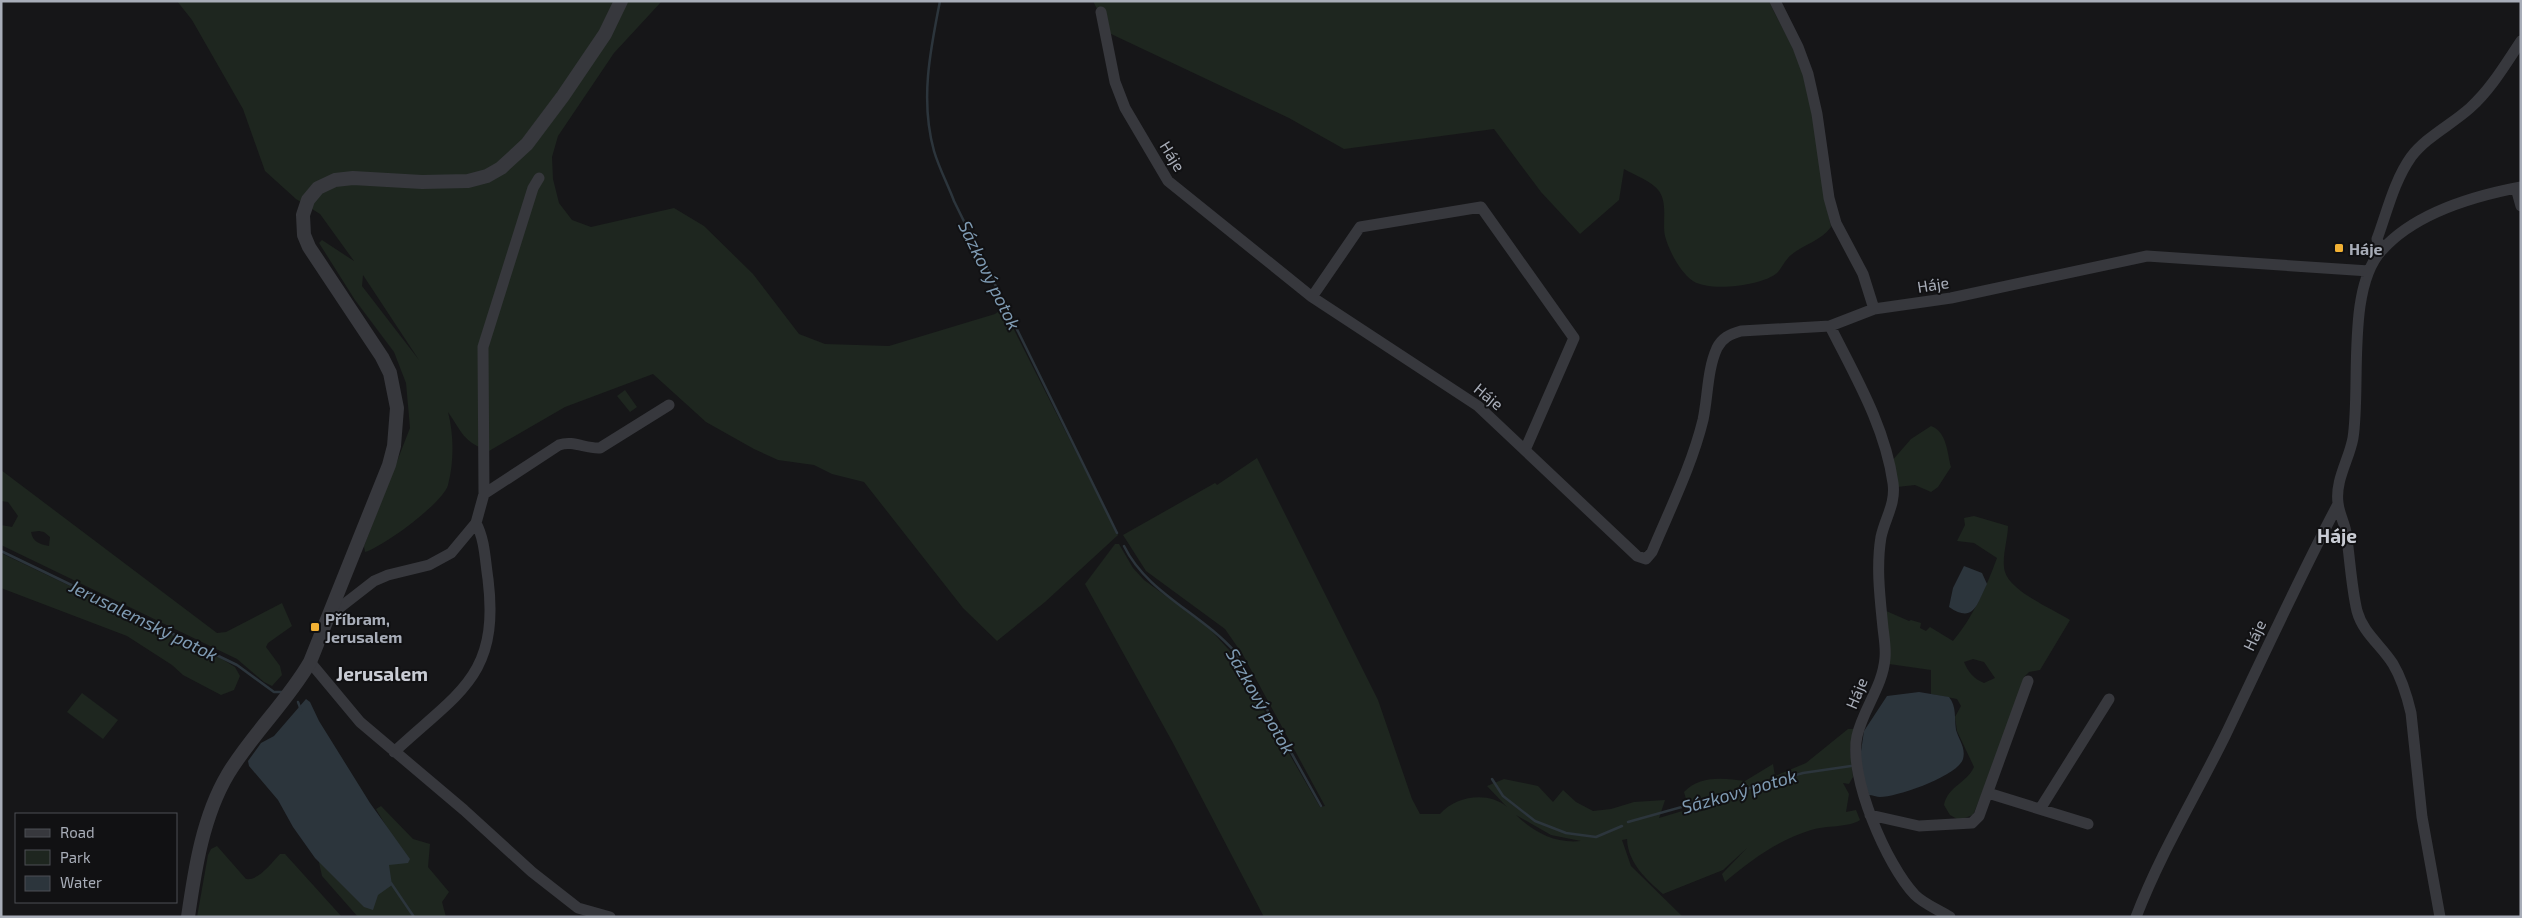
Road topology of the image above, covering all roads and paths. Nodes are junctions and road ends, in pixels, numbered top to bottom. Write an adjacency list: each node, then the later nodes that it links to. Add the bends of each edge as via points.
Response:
1 (621, 1): 18 (street, via 606,34 569,88 527,144 500,168 487,176 468,181 335,180 318,188 308,200 302,225 309,247 382,357 392,381 397,408 389,465)
2 (1775, 1): 11 (street, via 1808,74 1836,223 1863,274)
3 (1101, 12): 10 (street, Háje, via 1118,91 1168,182)
4 (2521, 41): 8 (street, via 2490,88 2411,157 2401,173 2377,239)
5 (539, 178): 15 (street, via 533,188 483,347)
6 (2518, 187): 7 (street); 8 (street, Háje, via 2426,218)
7 (2521, 206)
8 (2382, 250): 9 (street, Háje)
9 (2369, 272): 11 (street, Háje, via 2147,256 1951,298); 16 (street, Háje, via 2358,334 2353,438 2338,485)
10 (1312, 296): 14 (street, Háje, via 1478,406); 14 (street, via 1360,227 1481,207 1574,338)
11 (1874, 309): 12 (street, Háje)
12 (1830, 326): 14 (street, Háje, via 1741,331 1724,339 1714,358 1702,420 1690,458 1652,552 1646,559 1637,556); 25 (street, Háje, via 1878,423 1893,483 1894,501 1881,537 1879,585 1885,658 1855,745 1857,769)
13 (669, 405): 15 (street, via 600,448 572,443 559,445)
14 (1525, 450)
15 (484, 494): 17 (street)
16 (2338, 504): 31 (street, Háje, via 2150,881); 32 (street, Háje, via 2346,530 2361,620 2392,663 2410,704 2422,817)
17 (476, 523): 18 (street, via 461,544 441,560 374,581); 22 (street, via 482,534 490,599 486,650 478,668 462,688 435,717)
18 (329, 616): 19 (street)
19 (310, 662): 22 (street, via 360,722); 28 (street, via 244,750 219,791 198,859)
20 (2028, 681): 23 (street)
21 (2109, 699): 24 (street)
22 (394, 752): 27 (street, via 464,810)
23 (1988, 793): 24 (street); 25 (street, via 1979,816 1972,823 1919,826)
24 (2040, 809): 26 (street)
25 (1870, 815): 30 (street, Háje, via 1903,881 1917,896)
26 (2088, 824)
27 (575, 912): 29 (street)
28 (188, 917)
29 (610, 917)
30 (1950, 917)
31 (2136, 917)
32 (2440, 917)

